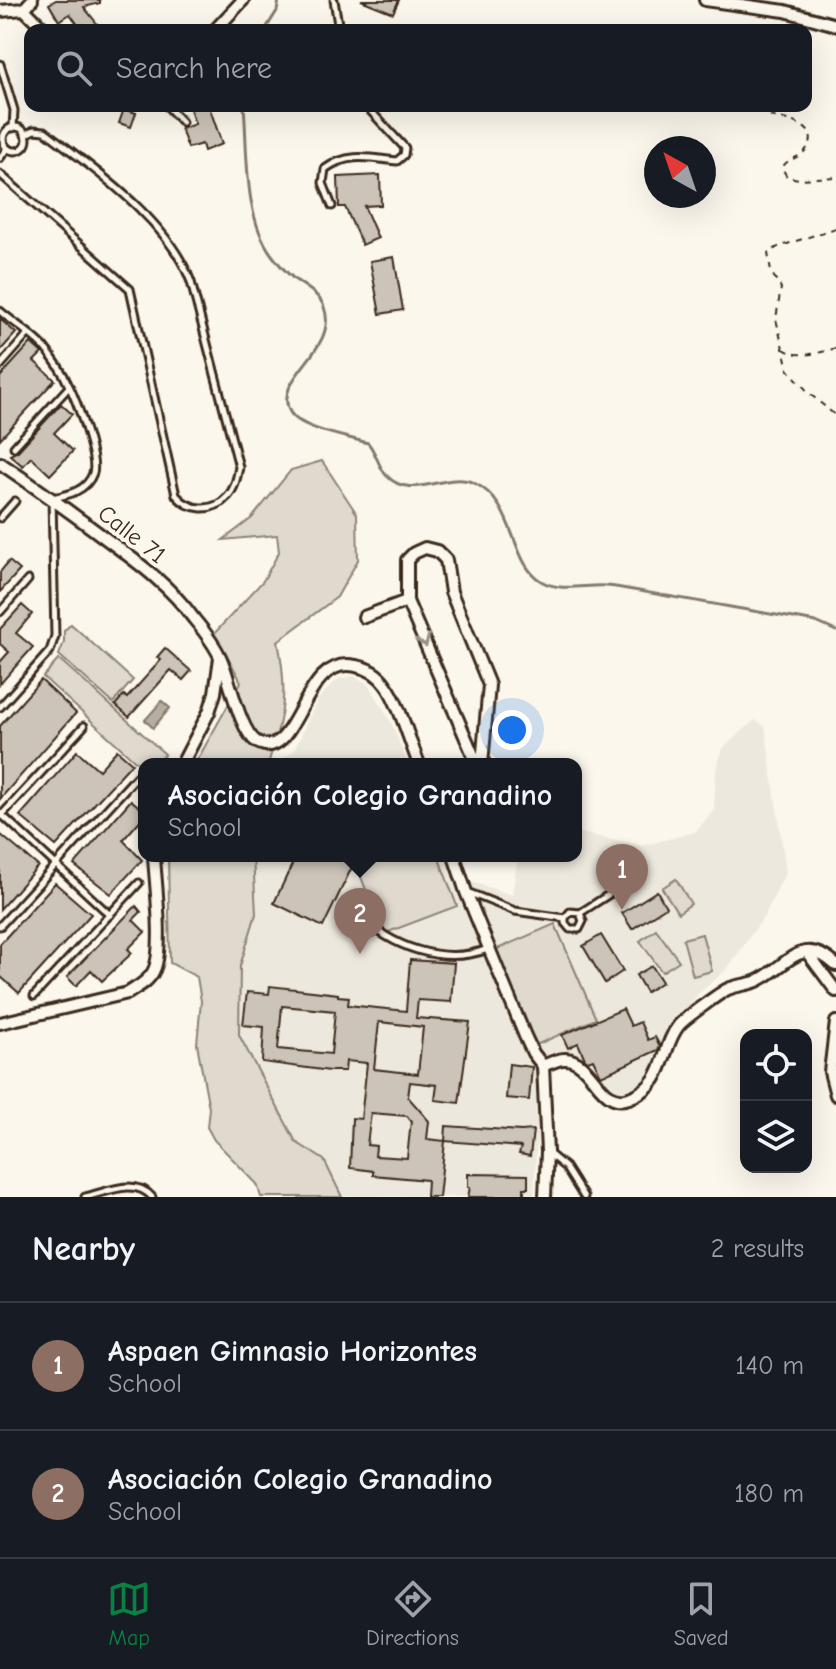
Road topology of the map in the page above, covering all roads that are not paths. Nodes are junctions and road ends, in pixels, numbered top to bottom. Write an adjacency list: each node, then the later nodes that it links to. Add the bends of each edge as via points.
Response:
1 (32, 0): 5 (street)
2 (243, 0): 8 (street)
3 (334, 0): 9 (lane)
4 (705, 0): 10 (street, via 785,11)
5 (24, 9): 6 (street); 7 (street)
6 (0, 11)
7 (39, 24)
8 (221, 24)
9 (338, 24)
10 (836, 25)
11 (0, 64): 15 (lane, via 14,110)
12 (173, 112): 14 (lane)
13 (372, 112): 20 (lane, via 405,148 404,155 397,161 365,156 336,161 325,169 323,183)
14 (182, 122)
15 (13, 128): 16 (lane); 17 (lane, via 3,137)
16 (25, 135): 17 (lane, via 22,149); 19 (lane, via 45,131 117,187 183,260 239,467 225,500 194,509 176,495 130,289)
17 (7, 148): 18 (lane)
18 (0, 158)
19 (0, 174)
20 (332, 206)
21 (0, 311): 22 (lane)
22 (28, 334): 23 (lane); 24 (lane, via 59,366)
23 (0, 366)
24 (70, 386): 25 (lane); 27 (lane, via 94,471 77,491)
25 (14, 447)
26 (0, 463): 27 (street, Calle 71)
27 (52, 498): 34 (street, Calle 71, via 164,584); 35 (lane, via 55,636 50,651)
28 (15, 501): 29 (lane)
29 (0, 518)
30 (28, 580): 32 (lane)
31 (407, 601): 33 (street); 39 (street, one-way to 39); 40 (street, via 407,560 425,548 437,551 446,560 451,592 489,685)
32 (0, 612)
33 (364, 617)
34 (220, 656): 37 (street, via 209,712); 38 (street, Calle 71, via 254,740 278,742 315,682 345,664 377,675 388,687)
35 (0, 707)
36 (84, 726): 42 (lane)
37 (185, 758)
38 (417, 758)
39 (477, 758)
40 (481, 758)
41 (137, 776): 45 (lane)
42 (1, 815): 45 (lane)
43 (154, 862): 60 (street, via 159,948 154,971 143,984 128,993)
44 (456, 862): 48 (street)
45 (56, 865): 51 (lane); 53 (lane)
46 (639, 875): 49 (lane)
47 (139, 883): 51 (lane)
48 (466, 892): 52 (lane, via 515,911); 54 (street)
49 (580, 913): 52 (lane, via 570,912); 52 (lane, via 579,929 570,929)
50 (359, 914): 54 (lane, via 391,940 439,955)
51 (110, 915): 58 (lane)
52 (565, 918)
53 (0, 926)
54 (488, 949): 61 (street)
55 (807, 952): 56 (street, via 826,955); 57 (street); 61 (street, via 790,957 759,981 723,991 681,1022 655,1078 629,1098 609,1096 570,1060)
56 (836, 965)
57 (836, 991)
58 (34, 996)
59 (836, 1022): 62 (street, via 830,1072)
60 (0, 1023)
61 (543, 1066): 63 (street)
62 (836, 1095)
63 (547, 1152): 66 (street); 67 (lane, via 565,1167)
64 (85, 1197): 65 (lane, via 134,1185)
65 (152, 1197)
66 (545, 1197)
67 (584, 1197)

